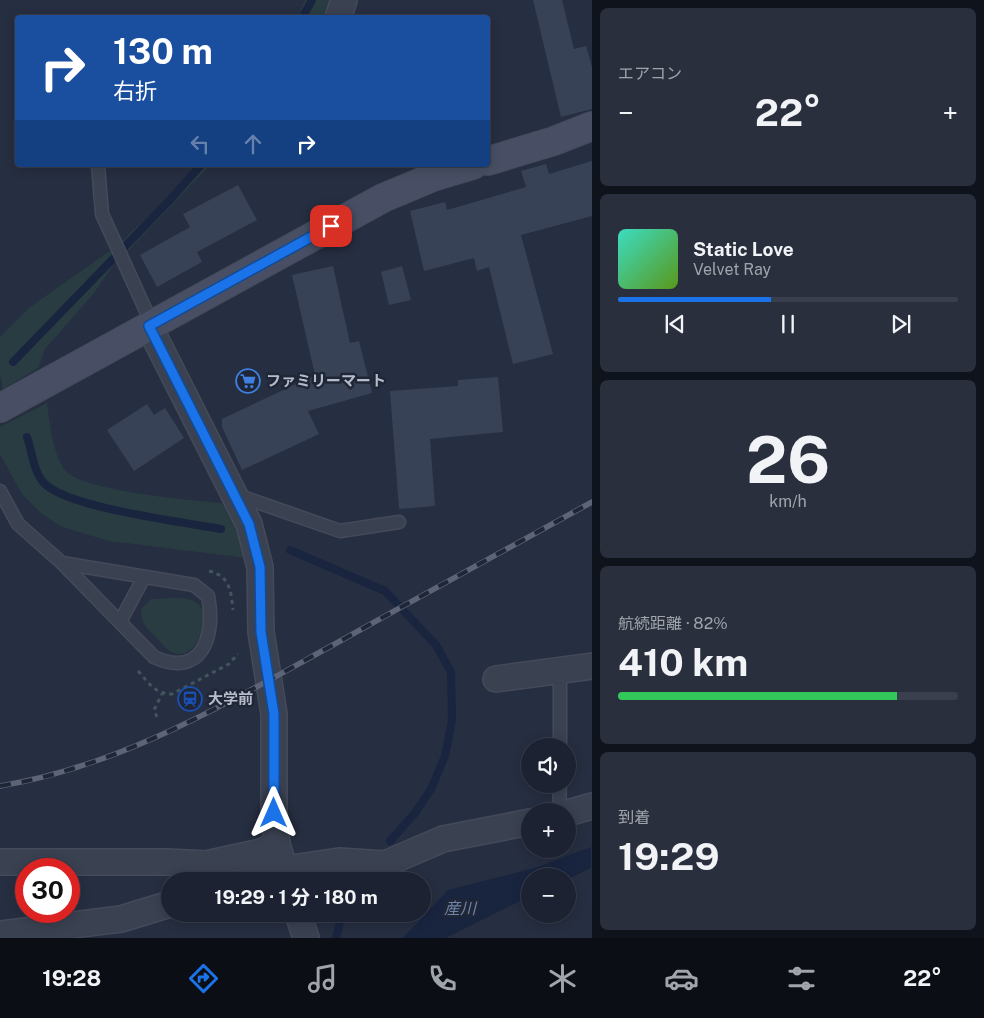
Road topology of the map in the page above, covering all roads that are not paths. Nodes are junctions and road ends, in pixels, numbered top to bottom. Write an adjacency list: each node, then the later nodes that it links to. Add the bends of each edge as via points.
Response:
1 (344, 0): 2 (street)
2 (339, 15)
3 (592, 126): 4 (street)
4 (490, 160)
5 (98, 167): 7 (lane, via 102,214)
6 (466, 167): 7 (street, via 383,198)
7 (150, 325): 8 (street); 10 (street)
8 (0, 408)
9 (0, 490): 12 (lane, via 18,524)
10 (232, 494): 11 (lane, via 340,531); 22 (street, via 249,524 260,567 261,632 274,714)
11 (399, 522)
12 (62, 563): 13 (lane); 14 (lane)
13 (144, 577): 14 (lane); 14 (lane, via 194,585 208,596 212,615 209,640 201,651 184,663 170,664 154,657)
14 (120, 622)
15 (592, 666): 16 (street)
16 (560, 669): 17 (street); 18 (lane)
17 (496, 680)
18 (560, 738)
19 (592, 806): 20 (street)
20 (576, 811)
21 (521, 824): 25 (street, via 443,839 385,864 339,861)
22 (277, 844): 23 (street, via 261,852 206,864); 24 (street)
23 (0, 862)
24 (285, 872)
25 (297, 872)
26 (161, 907): 28 (street, via 121,919)
27 (301, 922): 29 (street)
28 (0, 934)
29 (306, 938)

